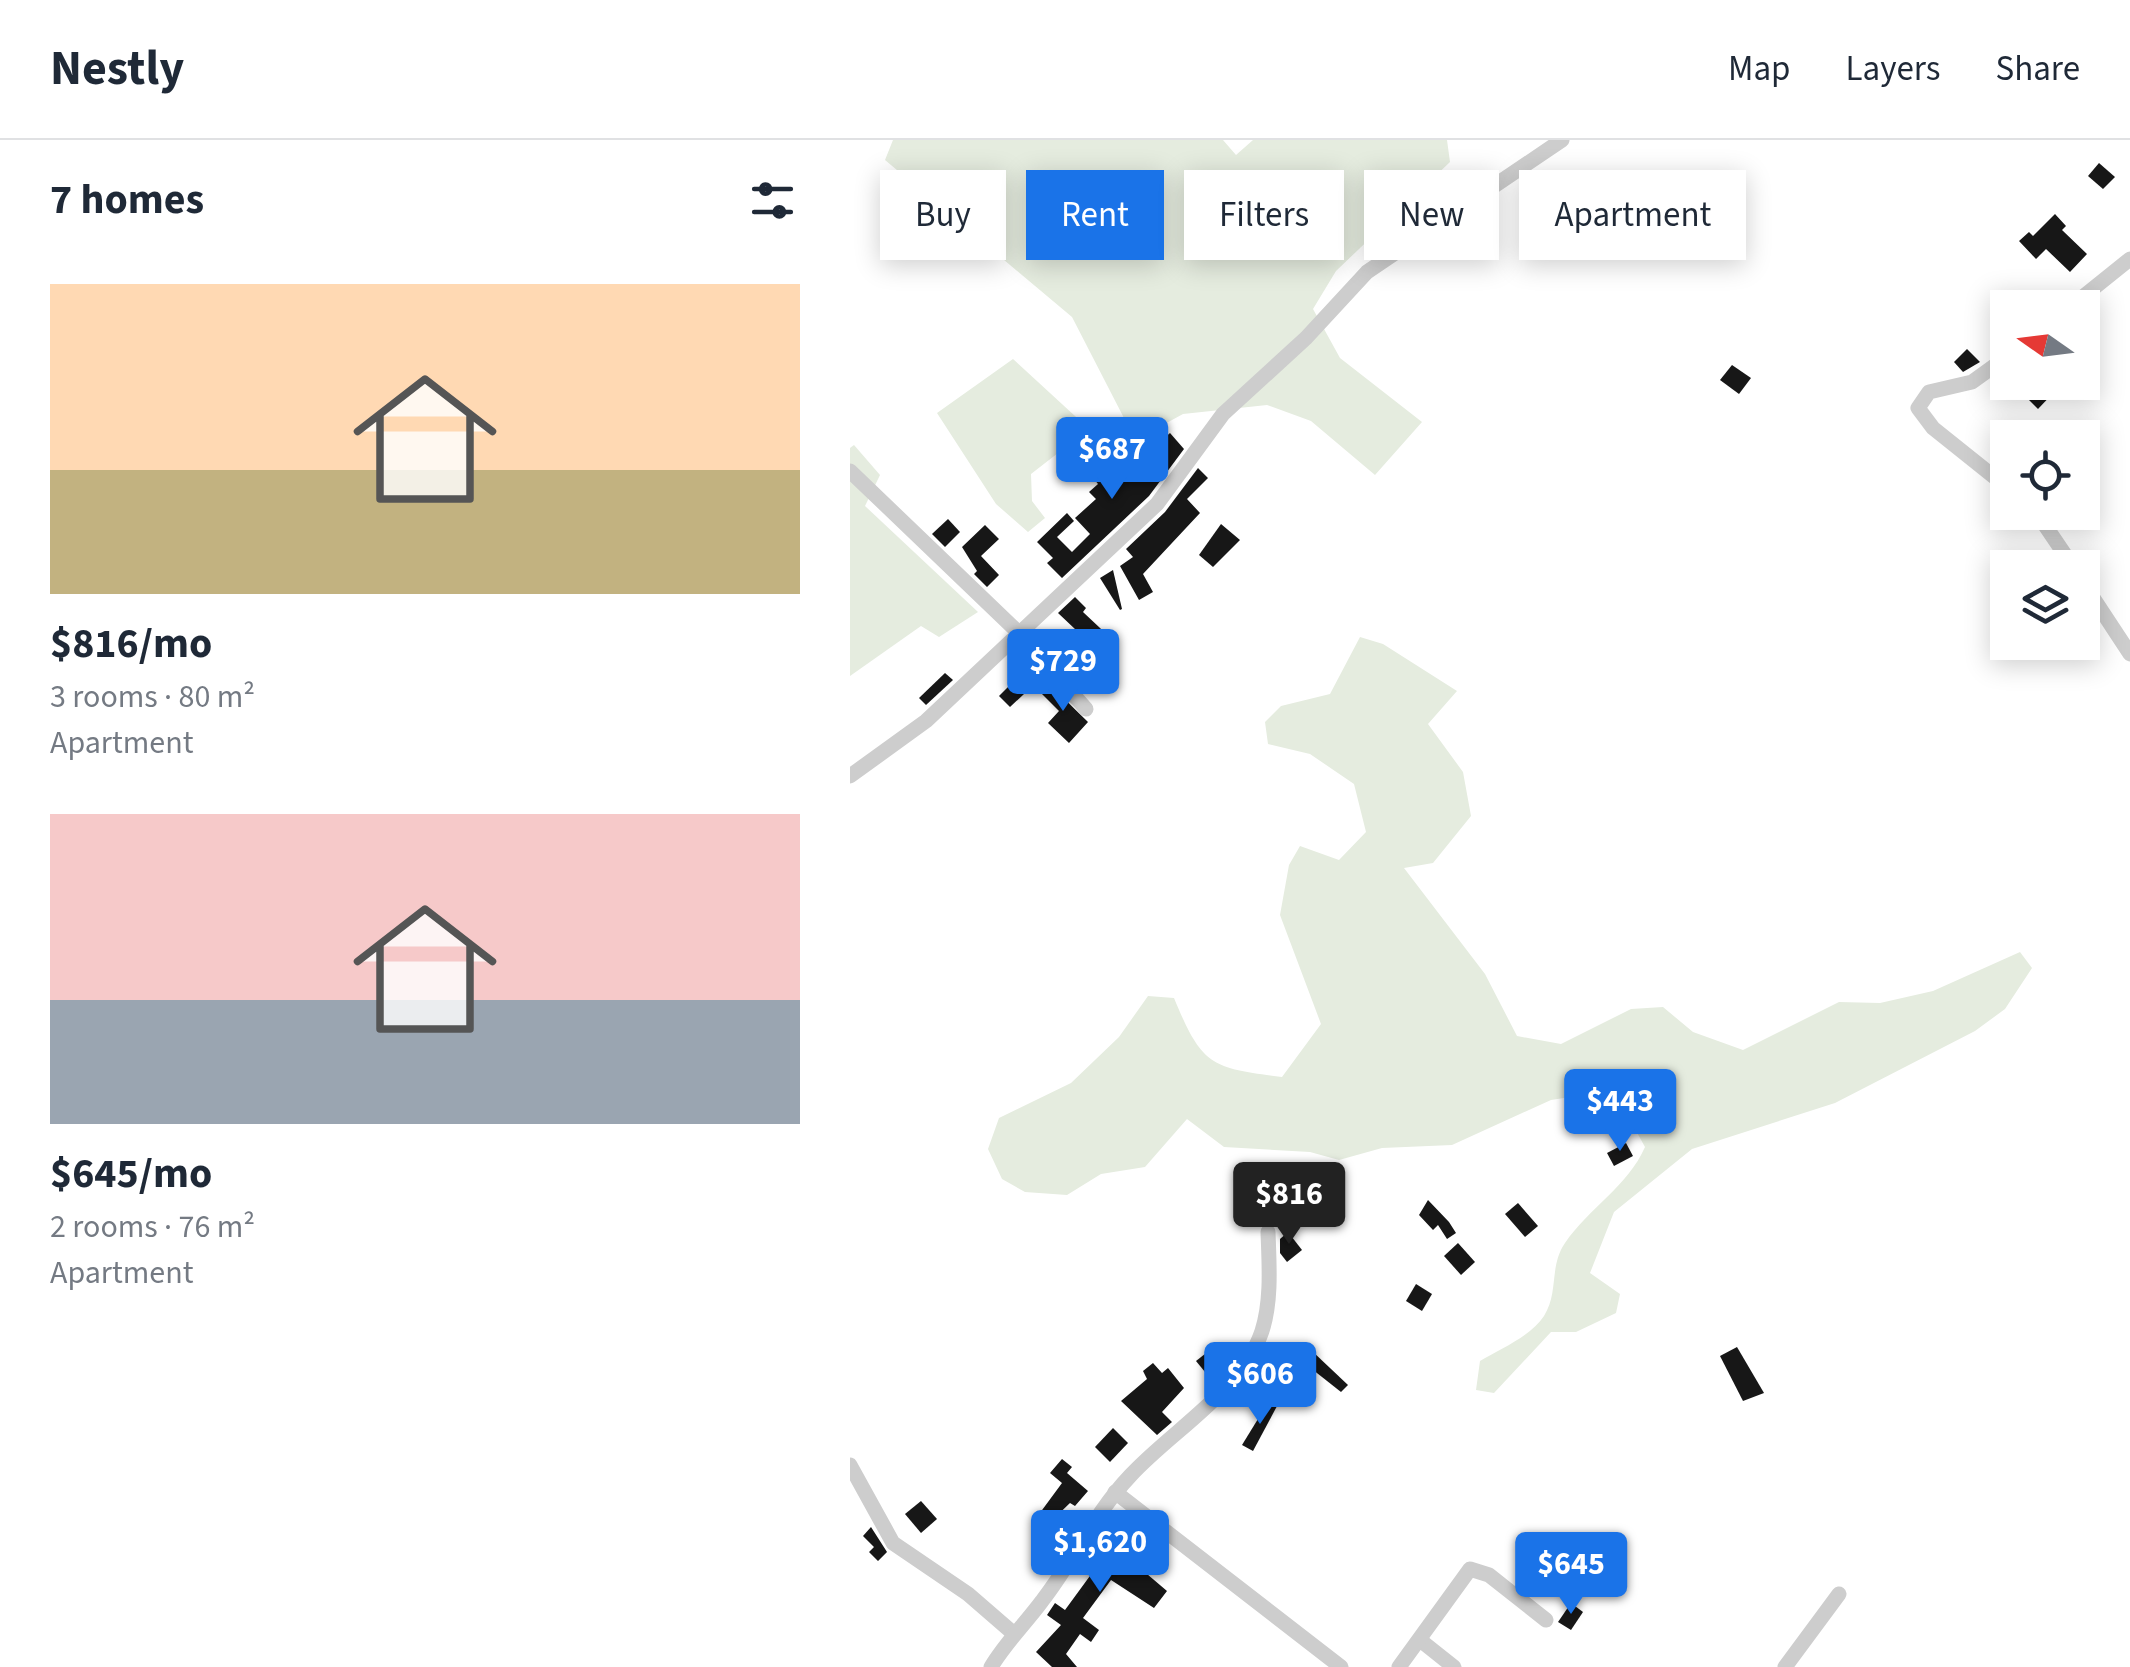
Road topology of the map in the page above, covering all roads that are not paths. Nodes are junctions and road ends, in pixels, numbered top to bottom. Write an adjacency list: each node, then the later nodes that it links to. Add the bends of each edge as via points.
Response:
1 (1562, 140): 8 (street, via 1367,272 1224,414 1157,504)
2 (2130, 258): 3 (street)
3 (2092, 290)
4 (1990, 369): 6 (street, via 1972,382 1929,392 1918,408)
5 (850, 471): 8 (street)
6 (1990, 474)
7 (2100, 608): 9 (street)
8 (1020, 634): 10 (street); 11 (street, via 926,721)
9 (2130, 654)
10 (1086, 709)
11 (850, 776)
12 (1268, 1232): 14 (street, via 1266,1308 1249,1356 1230,1383)
13 (850, 1465): 17 (street, via 893,1544)
14 (1115, 1492): 17 (street, via 1042,1601); 20 (street)
15 (1838, 1594): 23 (street)
16 (1546, 1620): 18 (street, via 1489,1575 1470,1569)
17 (1013, 1632): 19 (street)
18 (1420, 1640): 21 (street); 22 (street)
19 (990, 1667)
20 (1341, 1667)
21 (1399, 1667)
22 (1454, 1667)
23 (1785, 1667)

